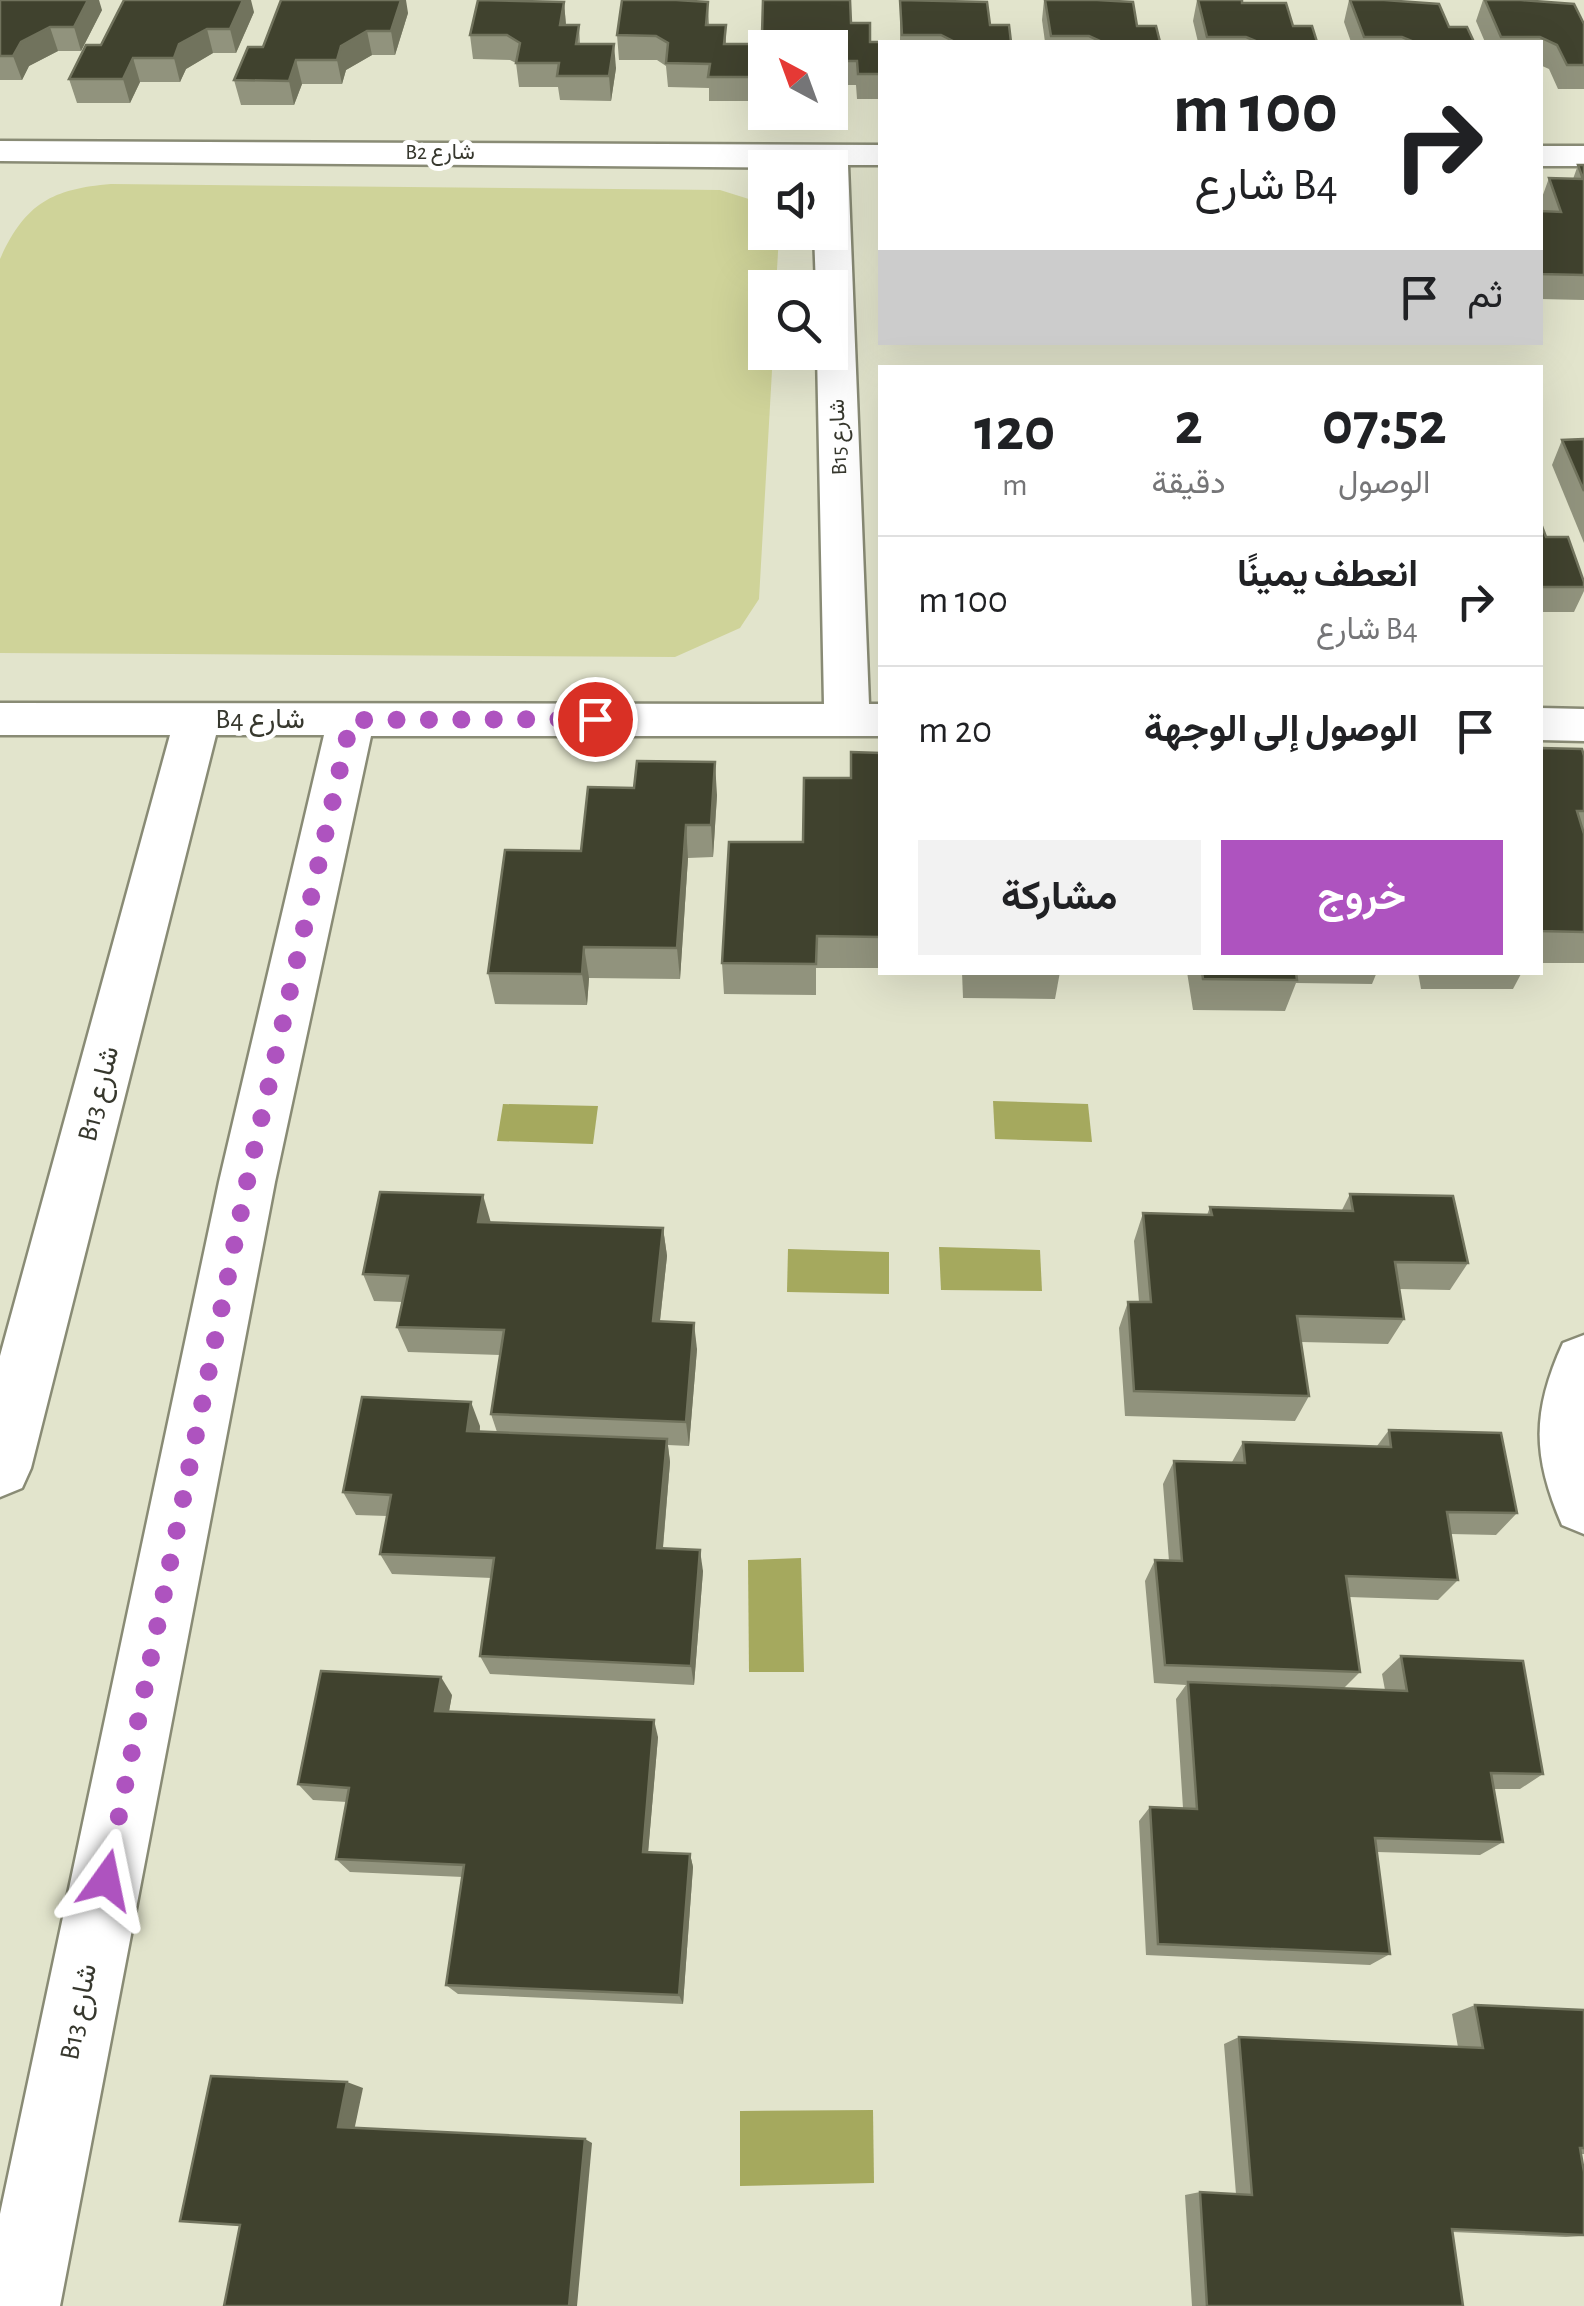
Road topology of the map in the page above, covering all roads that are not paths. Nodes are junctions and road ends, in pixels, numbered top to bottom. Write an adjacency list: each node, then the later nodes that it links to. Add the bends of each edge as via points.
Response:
1 (0, 151): 2 (street, B2 شارع)
2 (748, 155)
3 (848, 155): 4 (street, B2 شارع)
4 (878, 155)
5 (1543, 156): 6 (street)
6 (1584, 156)
7 (836, 250): 11 (street, B15 شارع)
8 (0, 719): 9 (street, B4 شارع)
9 (197, 720): 10 (street, B4 شارع); 15 (street, B13 شارع)
10 (351, 720): 11 (street, B4 شارع); 17 (street, B13 شارع, via 247,1182)
11 (863, 720)
12 (1543, 724): 13 (street)
13 (1584, 724)
14 (1584, 1362): 16 (street, via 1568,1421 1574,1484)
15 (0, 1468)
16 (1584, 1504)
17 (20, 2306)

